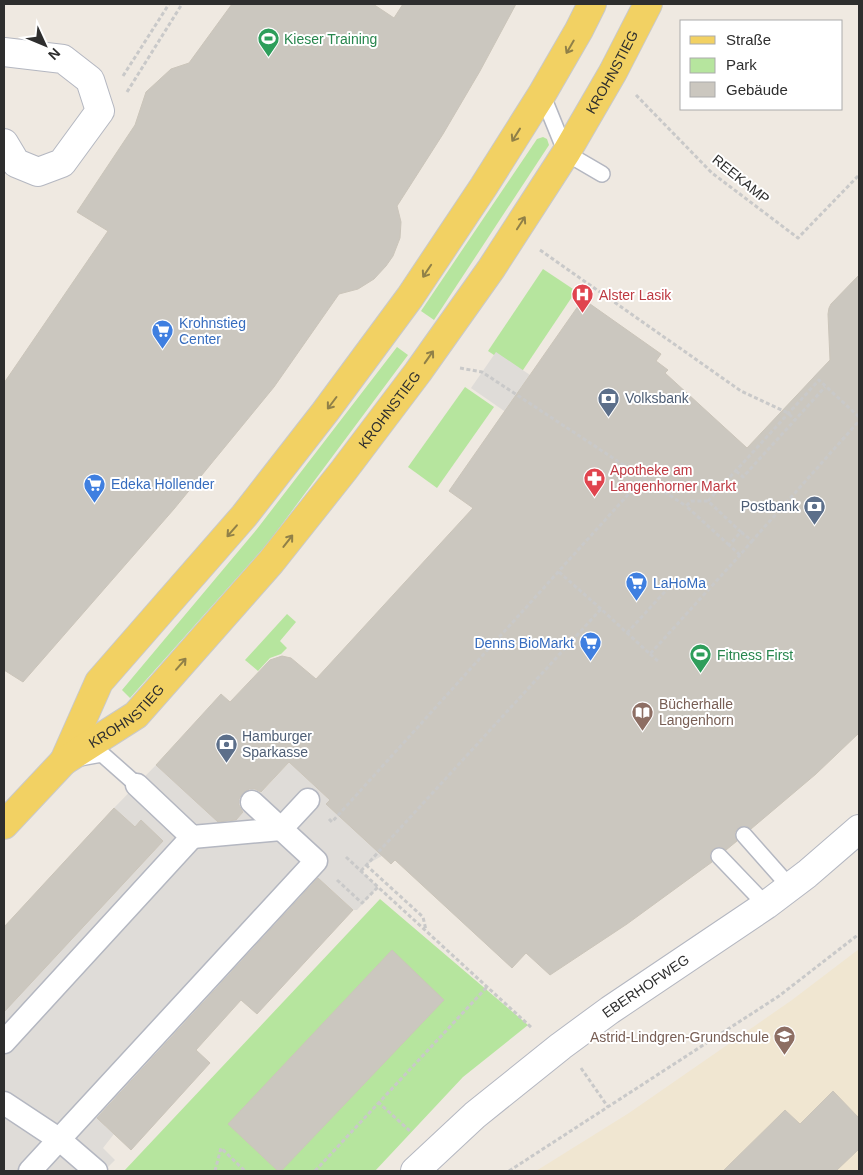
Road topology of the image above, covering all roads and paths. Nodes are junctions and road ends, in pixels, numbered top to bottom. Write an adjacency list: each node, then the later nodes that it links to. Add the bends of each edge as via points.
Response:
1 (169, 4): 9 (path)
2 (182, 4): 7 (path)
3 (592, 4): 8 (main road, KROHNSTIEG, one-way to 8)
4 (648, 4): 6 (main road, KROHNSTIEG)
5 (4, 52): 9 (street, via 63,59 90,80)
6 (614, 72): 11 (main road, KROHNSTIEG); 13 (path, REEKAMP, via 712,173 798,238)
7 (126, 94)
8 (542, 94): 11 (lane); 37 (main road, KROHNSTIEG, one-way to 37, via 410,297 325,412 244,516 99,682)
9 (100, 111): 10 (street, via 62,163 38,172 16,163)
10 (4, 143)
11 (566, 153): 12 (lane); 14 (main road, KROHNSTIEG, one-way to 11)
12 (602, 174)
13 (859, 175)
14 (515, 232): 17 (path, via 741,391); 37 (main road, KROHNSTIEG, one-way to 14, via 136,715 272,562 418,372)
15 (482, 372): 24 (path)
16 (826, 386): 17 (path, via 819,380); 18 (path); 19 (path)
17 (788, 413): 19 (path); 21 (path)
18 (859, 417)
19 (795, 420): 22 (path)
20 (859, 421): 28 (path)
21 (768, 436): 22 (path); 23 (path)
22 (775, 442): 23 (path, via 743,477)
23 (736, 471): 25 (path)
24 (643, 478): 26 (path); 31 (path)
25 (708, 501): 26 (path, via 692,501); 27 (path)
26 (686, 506): 29 (path)
27 (741, 532): 28 (path); 29 (path)
28 (752, 542): 30 (path)
29 (729, 545): 30 (path)
30 (740, 555): 35 (path)
31 (559, 572): 33 (path); 41 (path, via 332,822)
32 (671, 585): 34 (path)
33 (601, 610): 34 (path); 49 (path)
34 (627, 633): 35 (path)
35 (650, 654): 36 (path)
36 (658, 661)
37 (64, 761): 38 (lane, via 102,754); 42 (main road, KROHNSTIEG)
38 (136, 785): 46 (street)
39 (308, 800): 43 (street)
40 (252, 802): 43 (street)
41 (326, 817)
42 (4, 826)
43 (282, 829): 46 (street); 48 (street)
44 (859, 829): 51 (street, EBERHOFWEG)
45 (744, 835): 51 (lane)
46 (192, 837): 56 (street)
47 (719, 856): 52 (lane)
48 (316, 861): 50 (path, via 362,904); 61 (street)
49 (366, 865): 50 (path, via 361,871); 53 (path, via 423,917)
50 (378, 887): 53 (path)
51 (790, 887): 52 (street, EBERHOFWEG)
52 (766, 905): 57 (street, EBERHOFWEG)
53 (426, 931): 55 (path)
54 (859, 934): 60 (path, via 779,996)
55 (487, 987): 57 (path, via 528,1025); 58 (path)
56 (4, 1042)
57 (561, 1046): 60 (path, via 577,1062); 62 (street, EBERHOFWEG, via 475,1115)
58 (378, 1102): 62 (path); 67 (path)
59 (4, 1103): 61 (street)
60 (608, 1107): 69 (path)
61 (60, 1140): 63 (street); 64 (street)
62 (434, 1153): 68 (street, EBERHOFWEG)
63 (30, 1171)
64 (96, 1171)
65 (215, 1171): 66 (path, via 221,1148)
66 (245, 1171)
67 (315, 1171)
68 (415, 1171)
69 (509, 1171)

